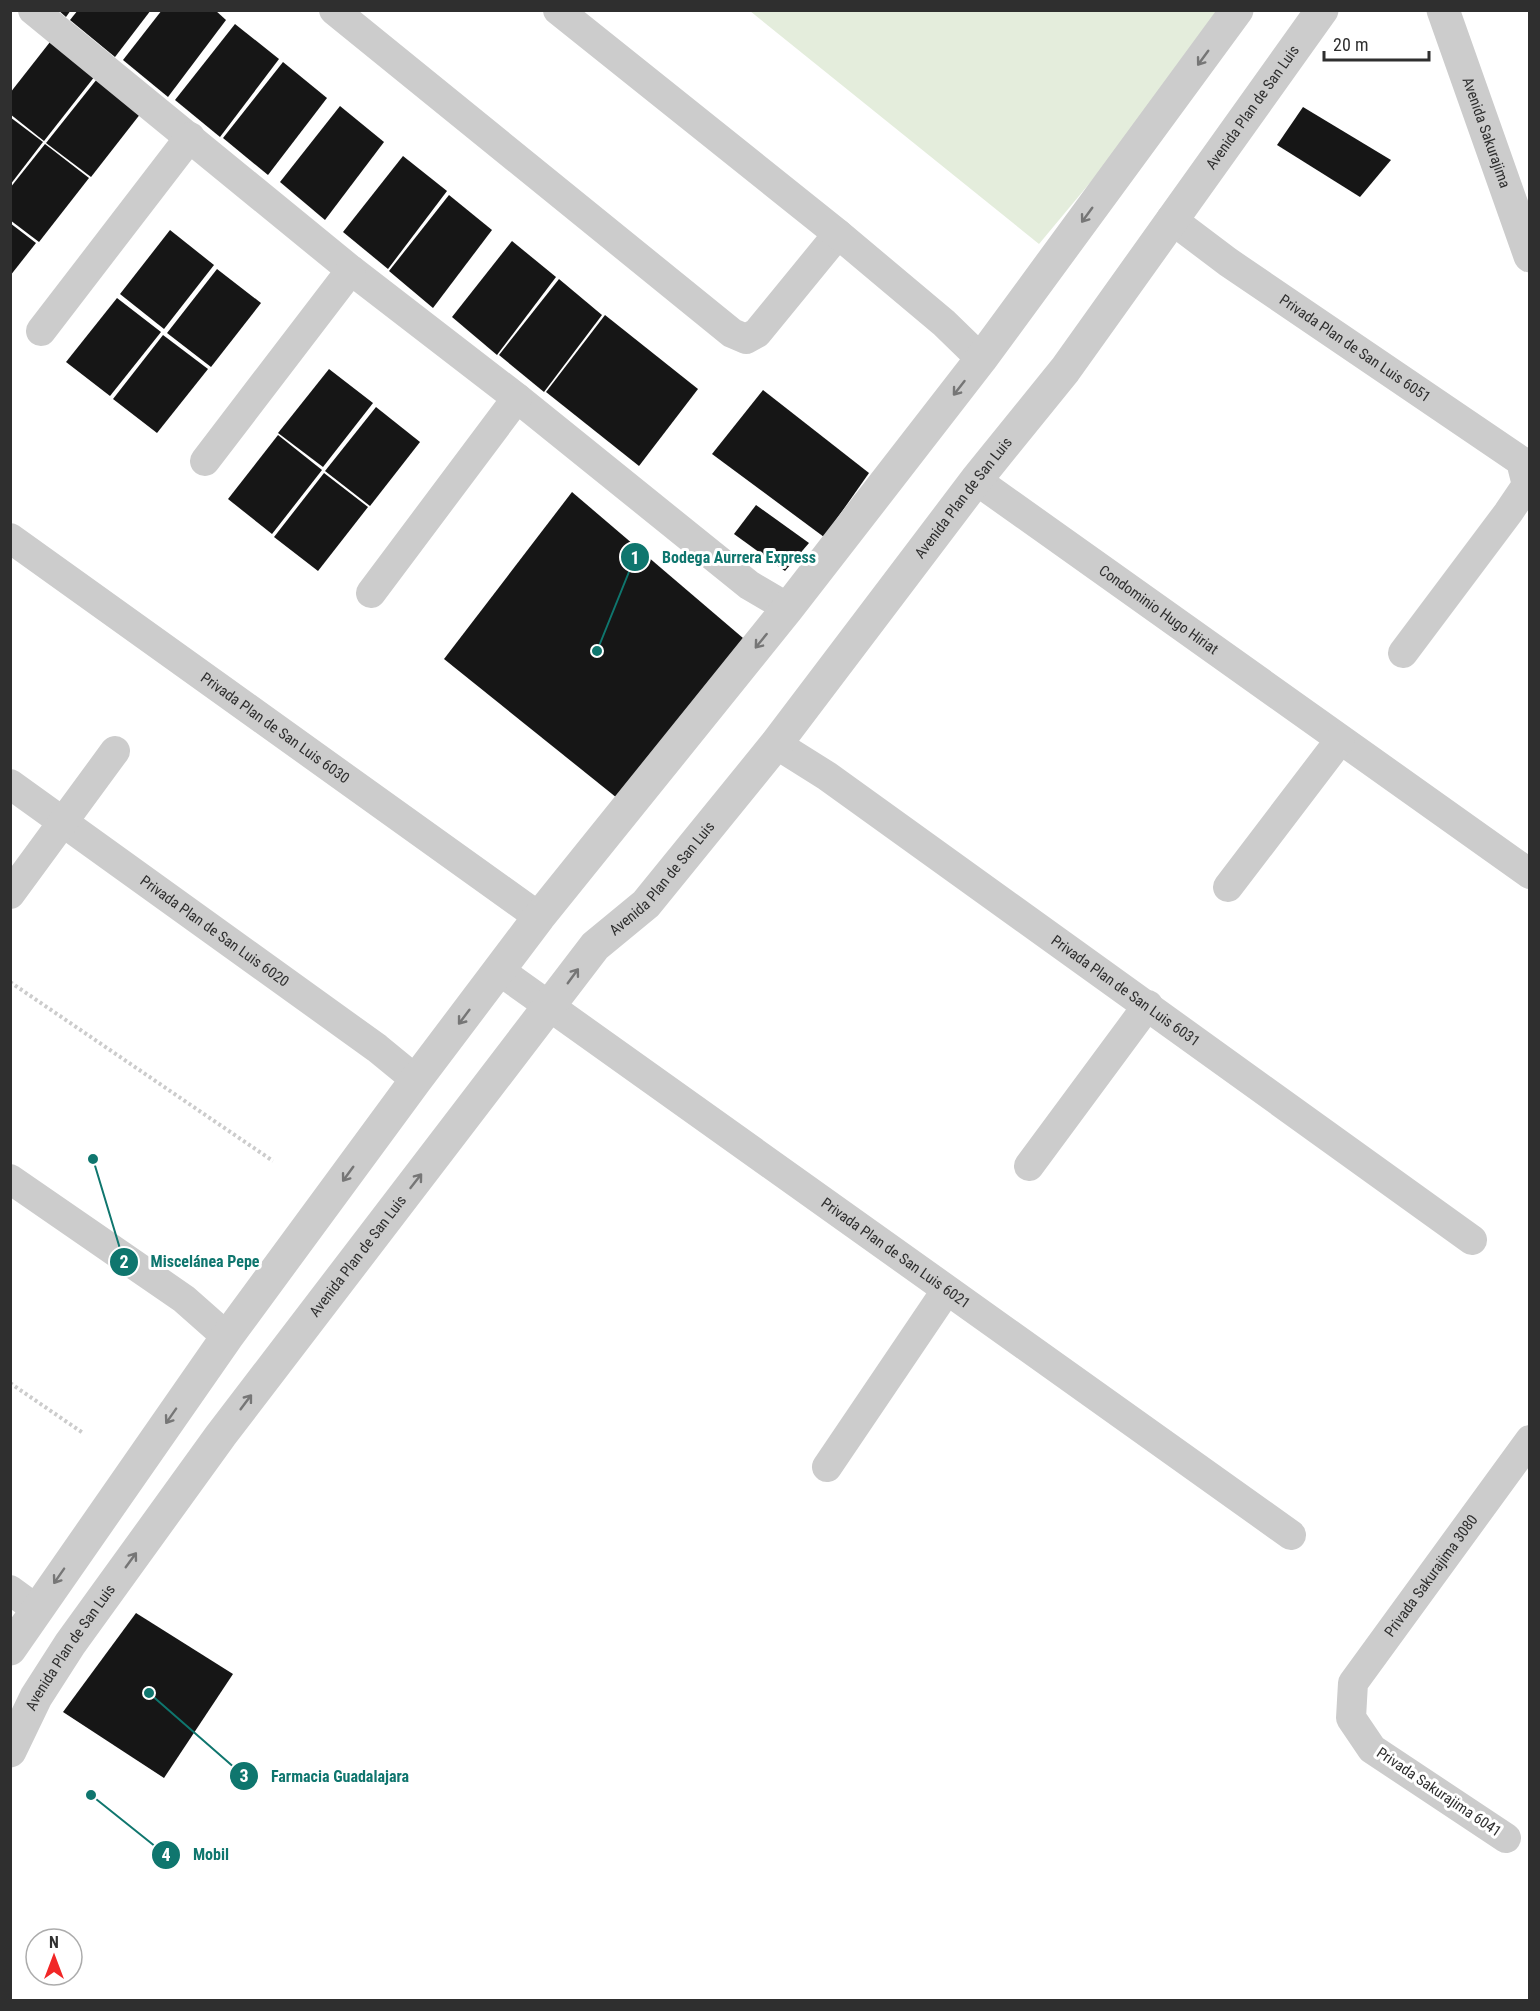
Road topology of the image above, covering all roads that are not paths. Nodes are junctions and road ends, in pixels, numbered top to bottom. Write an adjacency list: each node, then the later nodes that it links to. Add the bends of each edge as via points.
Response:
1 (14, 10): 8 (street)
2 (33, 10): 9 (street)
3 (334, 10): 11 (street, via 732,333 746,339 757,333)
4 (558, 10): 11 (street)
5 (1237, 10): 15 (street, one-way to 15)
6 (1322, 10): 10 (street, Avenida Plan de San Luis)
7 (1443, 10): 12 (street, Avenida Sakurajima)
8 (10, 15)
9 (190, 137): 13 (street); 14 (street)
10 (1171, 219): 18 (street, Avenida Plan de San Luis, via 1065,370); 22 (street, Privada Plan de San Luis 6051, via 1521,461 1527,485)
11 (838, 234): 15 (street)
12 (1530, 256)
13 (351, 270): 16 (street); 17 (street)
14 (41, 331)
15 (981, 359): 21 (street, one-way to 21)
16 (517, 398): 20 (street); 21 (street, via 749,585)
17 (204, 461)
18 (976, 480): 23 (street, Condominio Hugo Hiriat); 24 (street, Avenida Plan de San Luis)
19 (10, 538): 31 (street, Privada Plan de San Luis 6030)
20 (371, 593)
21 (788, 608): 31 (street, one-way to 31)
22 (1403, 652)
23 (1340, 740): 28 (street, Condominio Hugo Hiriat); 29 (street)
24 (776, 744): 33 (street, Privada Plan de San Luis 6031, via 827,776); 34 (street, Avenida Plan de San Luis, one-way to 24, via 595,946 646,904)
25 (115, 751): 27 (street)
26 (10, 784): 27 (street, Privada Plan de San Luis 6020)
27 (61, 822): 30 (street); 35 (street, Privada Plan de San Luis 6020)
28 (1530, 874)
29 (1228, 887)
30 (10, 894)
31 (539, 917): 32 (street)
32 (500, 971): 34 (street, Privada Plan de San Luis 6021); 35 (street, one-way to 35)
33 (1148, 1005): 36 (street); 38 (street, Privada Plan de San Luis 6031)
34 (550, 1007): 39 (street, Privada Plan de San Luis 6021); 48 (street, Avenida Plan de San Luis, one-way to 34, via 36,1697 70,1644 221,1435)
35 (416, 1080): 40 (street, one-way to 40)
36 (1029, 1166)
37 (10, 1179): 40 (street, via 184,1299)
38 (1472, 1240)
39 (946, 1291): 42 (street); 43 (street, Privada Plan de San Luis 6021)
40 (227, 1337): 45 (street, one-way to 45)
41 (1530, 1440): 47 (street, Privada Sakurajima 3080, via 1353,1683)
42 (827, 1467)
43 (1291, 1535)
44 (10, 1590): 45 (street)
45 (36, 1609): 46 (street)
46 (10, 1649)
47 (1351, 1718): 49 (street, Privada Sakurajima 6041, via 1372,1749)
48 (10, 1751)
49 (1506, 1838)

